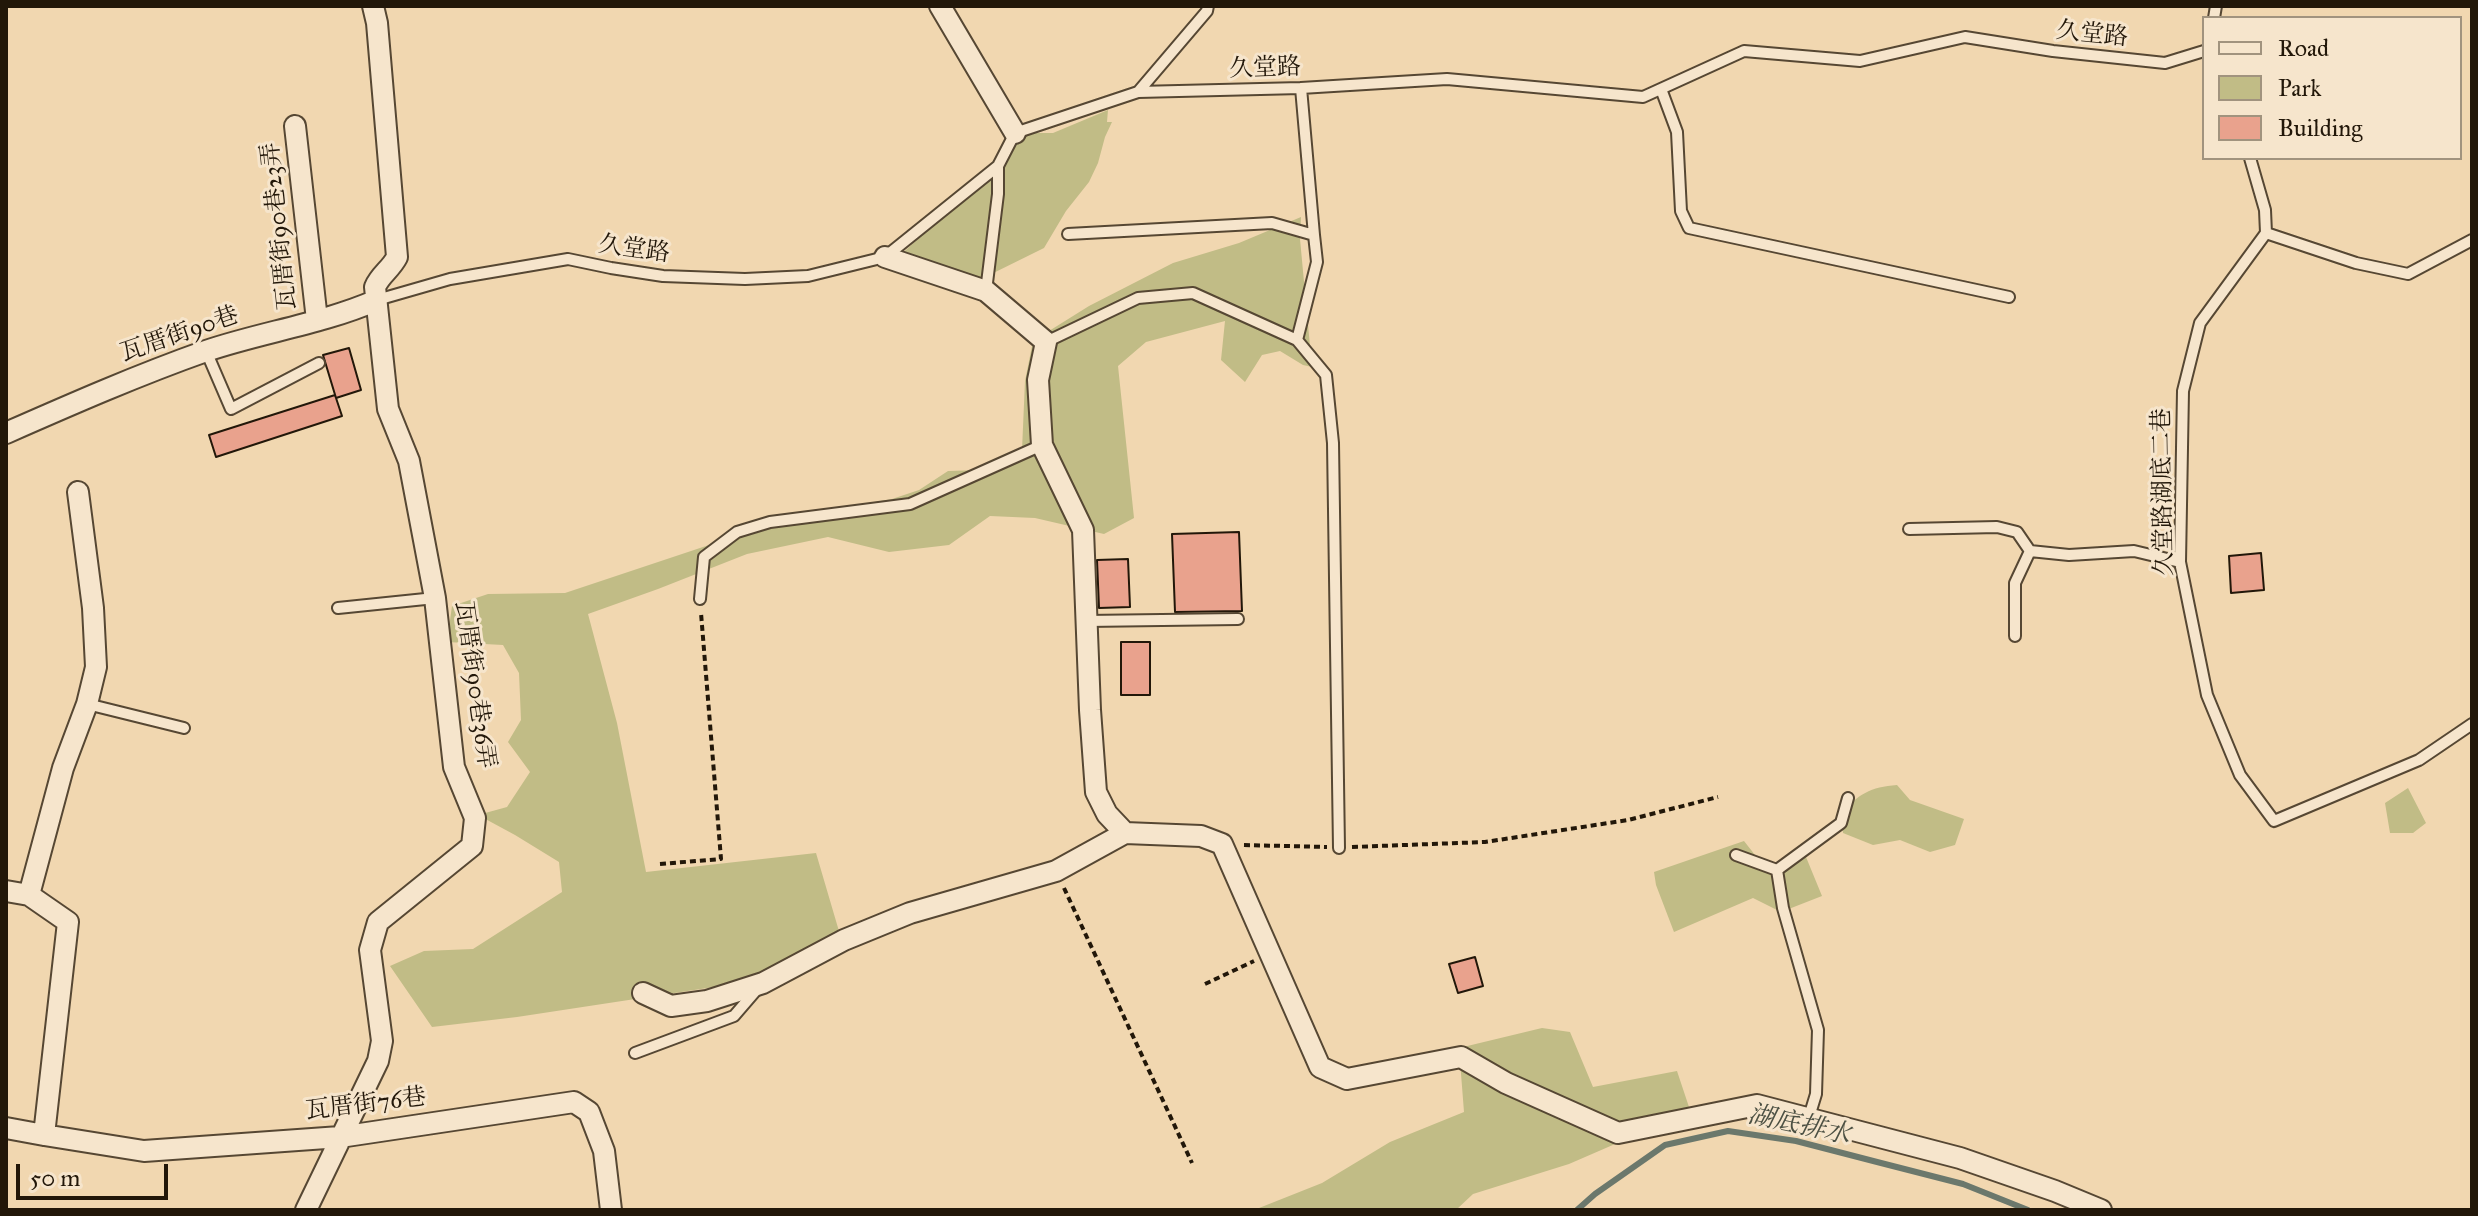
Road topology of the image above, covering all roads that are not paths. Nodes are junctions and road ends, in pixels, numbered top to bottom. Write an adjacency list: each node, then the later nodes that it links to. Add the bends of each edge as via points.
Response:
1 (373, 6): 19 (street, via 397,257 378,280)
2 (940, 6): 9 (street)
3 (1208, 6): 7 (lane)
4 (2202, 52): 6 (lane, 久堂路, via 2165,63 1965,37 1860,61 1744,51)
5 (1301, 88): 6 (lane, 久堂路, via 1447,79 1643,97); 7 (lane, 久堂路); 14 (lane)
6 (1661, 89): 18 (lane, via 1677,132 1681,211 1689,228)
7 (1138, 92): 9 (lane, 久堂路)
8 (295, 126): 20 (street, 瓦厝街90巷23弄)
9 (1015, 133): 11 (lane, 久堂路)
10 (2251, 160): 12 (lane)
11 (998, 166): 16 (lane, 久堂路); 17 (lane)
12 (2266, 233): 15 (lane, via 2408,274); 30 (lane, 久堂路湖底二巷, via 2200,323 2183,391)
13 (1068, 234): 14 (lane, via 1272,223)
14 (1314, 235): 21 (lane, via 1317,262)
15 (2472, 240)
16 (885, 257): 17 (street); 19 (lane, 久堂路, via 808,276 745,279 663,276 568,259 450,279)
17 (986, 291): 22 (street)
18 (2009, 297)
19 (377, 300): 20 (street, 瓦厝街90巷); 31 (street, 瓦厝街90巷36弄, via 388,409 409,461)
20 (317, 320): 23 (street, 瓦厝街90巷)
21 (1297, 340): 22 (lane, via 1193,293 1138,298); 42 (lane, via 1326,375 1333,443)
22 (1046, 342): 26 (street, via 1038,380)
23 (206, 351): 24 (lane, via 231,409); 25 (street, 瓦厝街90巷)
24 (319, 363)
25 (6, 433)
26 (1042, 445): 32 (lane, via 910,504 770,522 737,532 704,557); 35 (street, via 1083,530)
27 (78, 492): 37 (street, via 96,667)
28 (1909, 529): 29 (lane, via 1997,527 2017,532)
29 (2030, 551): 30 (lane, via 2134,551); 36 (lane, via 2015,583)
30 (2180, 562): 38 (lane, 久堂路湖底二巷, via 2207,695 2240,775 2274,821 2419,760)
31 (435, 598): 33 (lane); 53 (street, 瓦厝街90巷36弄, via 454,767 475,818 472,846 378,922 370,950 382,1041 378,1061)
32 (700, 599)
33 (338, 608)
34 (1238, 619): 35 (lane)
35 (1086, 621): 41 (street, via 1096,792)
36 (2015, 636)
37 (87, 704): 39 (lane); 46 (street, via 63,768)
38 (2472, 724)
39 (184, 728)
40 (1848, 798): 44 (lane, via 1841,823)
41 (1125, 833): 47 (street, via 1056,871 910,913 844,940); 50 (street, via 1201,836 1222,844 1320,1067 1347,1079 1461,1057 1618,1133 1757,1105)
42 (1339, 848)
43 (1736, 855): 44 (lane)
44 (1777, 870): 50 (lane, via 1818,1030 1816,1094)
45 (6, 891): 46 (street)
46 (29, 895): 52 (street, via 68,922)
47 (763, 983): 48 (street, via 671,1006); 49 (lane, via 734,1016)
48 (643, 993)
49 (635, 1053)
50 (1809, 1117): 56 (street, via 1960,1158)
51 (14, 1129): 52 (street, 瓦厝街76巷)
52 (44, 1135): 53 (street, 瓦厝街76巷, via 144,1151)
53 (340, 1137): 54 (street, 瓦厝街90巷36弄); 55 (street, 瓦厝街76巷, via 574,1102 589,1112 604,1151)
54 (306, 1210)
55 (611, 1210)
56 (2101, 1210)

